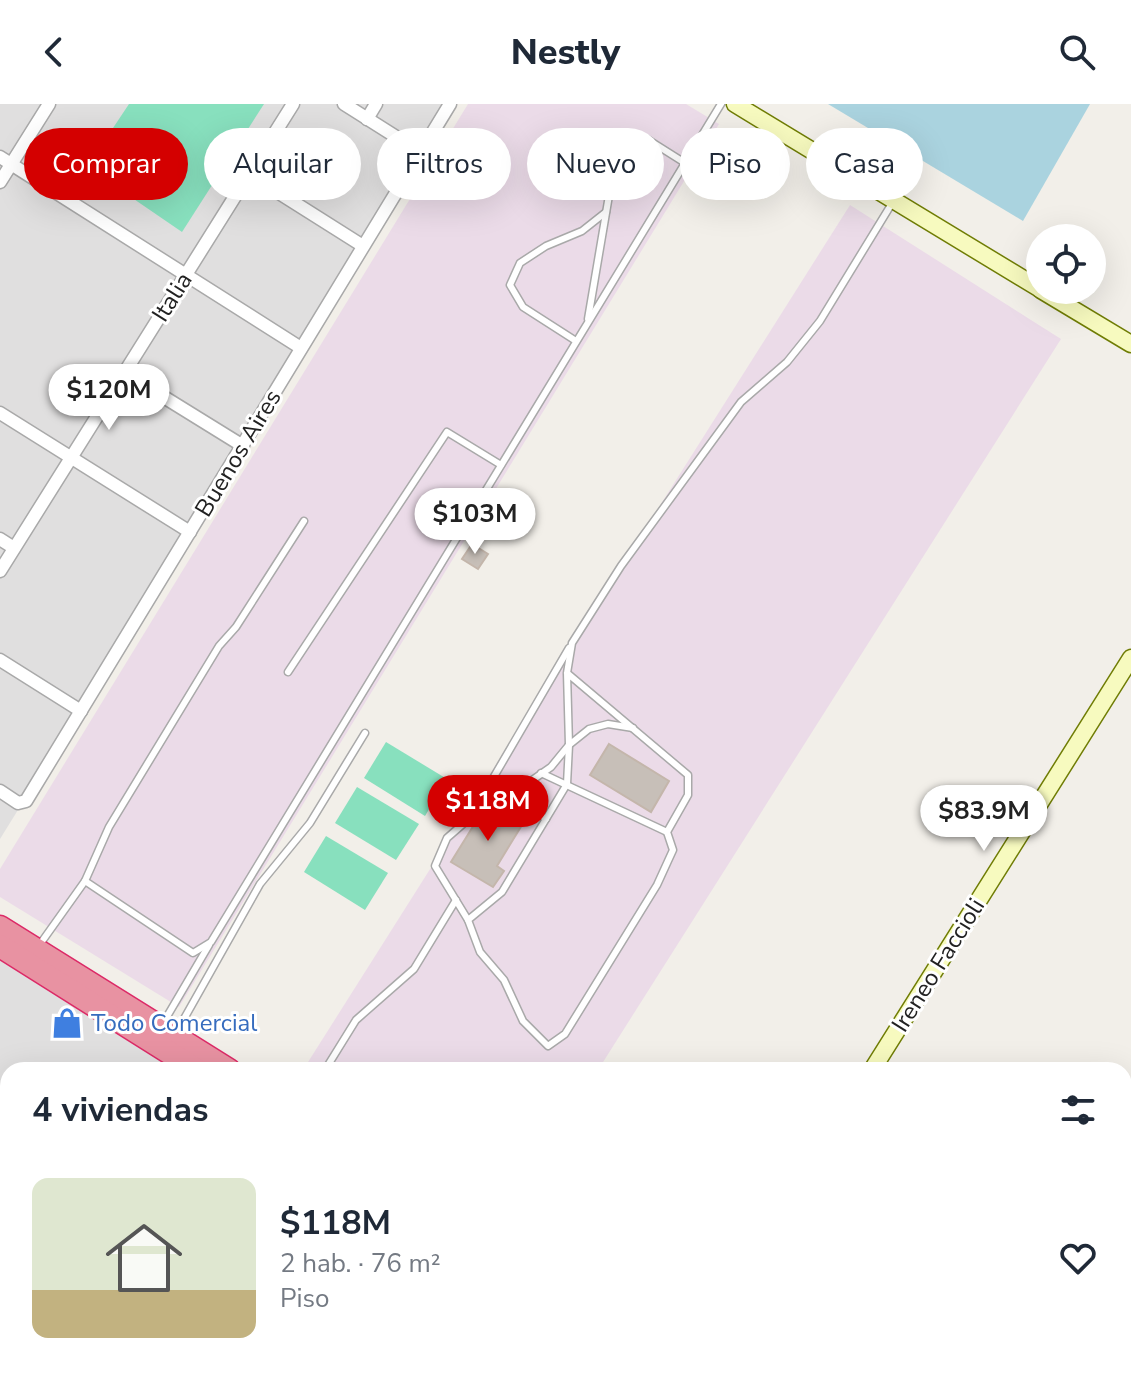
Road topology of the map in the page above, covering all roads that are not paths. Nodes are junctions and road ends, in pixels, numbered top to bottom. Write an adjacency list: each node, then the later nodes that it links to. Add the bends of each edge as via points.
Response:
1 (49, 104): 14 (street)
2 (293, 104): 9 (street, Italia)
3 (344, 104): 8 (street)
4 (376, 104): 8 (street)
5 (450, 104): 11 (street, Buenos Aires)
6 (721, 104): 12 (lane)
7 (735, 104): 13 (street)
8 (367, 119): 10 (street)
9 (278, 128)
10 (381, 128)
11 (435, 128)
12 (706, 128)
13 (806, 147)
14 (6, 160): 17 (street); 24 (street)
15 (680, 160): 22 (lane, via 647,139 630,140 615,160)
16 (680, 171): 27 (lane)
17 (0, 182)
18 (233, 200): 24 (street, Italia)
19 (290, 200): 23 (street)
20 (391, 200): 23 (street, Buenos Aires)
21 (894, 200): 25 (street); 41 (lane, via 820,321 787,362 741,402 621,566)
22 (606, 212): 27 (lane); 28 (lane, via 582,231 520,263 510,285 523,307)
23 (363, 246): 30 (street, Buenos Aires)
24 (186, 274): 30 (street); 31 (street, Italia)
25 (1026, 281)
26 (1064, 304): 29 (street)
27 (587, 323): 28 (lane)
28 (576, 341): 35 (lane)
29 (1131, 344)
30 (301, 348): 33 (street, Buenos Aires)
31 (125, 373): 33 (street); 34 (street, Italia)
32 (0, 413): 34 (street)
33 (243, 446): 37 (street, Buenos Aires)
34 (71, 457): 37 (street); 39 (street, Italia)
35 (501, 465): 44 (lane, via 447,432); 61 (lane)
36 (304, 521): 57 (lane, via 219,646 109,827)
37 (190, 532): 46 (street, Buenos Aires)
38 (0, 539): 39 (street)
39 (14, 548): 40 (street, Italia)
40 (0, 571)
41 (572, 643): 45 (lane); 51 (lane)
42 (1131, 658): 67 (street, Ireneo Faccioli)
43 (0, 660): 46 (street)
44 (288, 672)
45 (567, 673): 47 (lane); 49 (lane)
46 (81, 711): 53 (street, Buenos Aires, via 26,801 18,803)
47 (633, 728): 49 (lane, via 608,724 589,729); 56 (lane, via 688,775 688,795)
48 (365, 733): 63 (lane, via 310,823 260,884)
49 (569, 745): 50 (lane); 52 (lane)
50 (541, 773): 52 (lane); 54 (lane)
51 (492, 780): 54 (lane, via 502,794); 58 (lane, via 463,824 447,838 435,866)
52 (567, 784): 55 (lane); 56 (lane)
53 (0, 791)
54 (515, 797): 55 (lane)
55 (546, 819): 59 (lane, via 502,892)
56 (667, 832): 59 (lane, via 673,850 657,885 565,1034 548,1046 523,1021 504,980 480,952)
57 (85, 881): 61 (lane, via 193,953); 62 (lane)
58 (456, 900): 59 (lane); 66 (lane, via 414,969 356,1020)
59 (468, 920)
60 (3, 942): 62 (highway); 64 (highway)
61 (211, 942): 63 (lane)
62 (36, 950): 63 (highway)
63 (168, 1032): 65 (highway)
64 (179, 1062)
65 (216, 1062)
66 (330, 1062)
67 (877, 1062)

